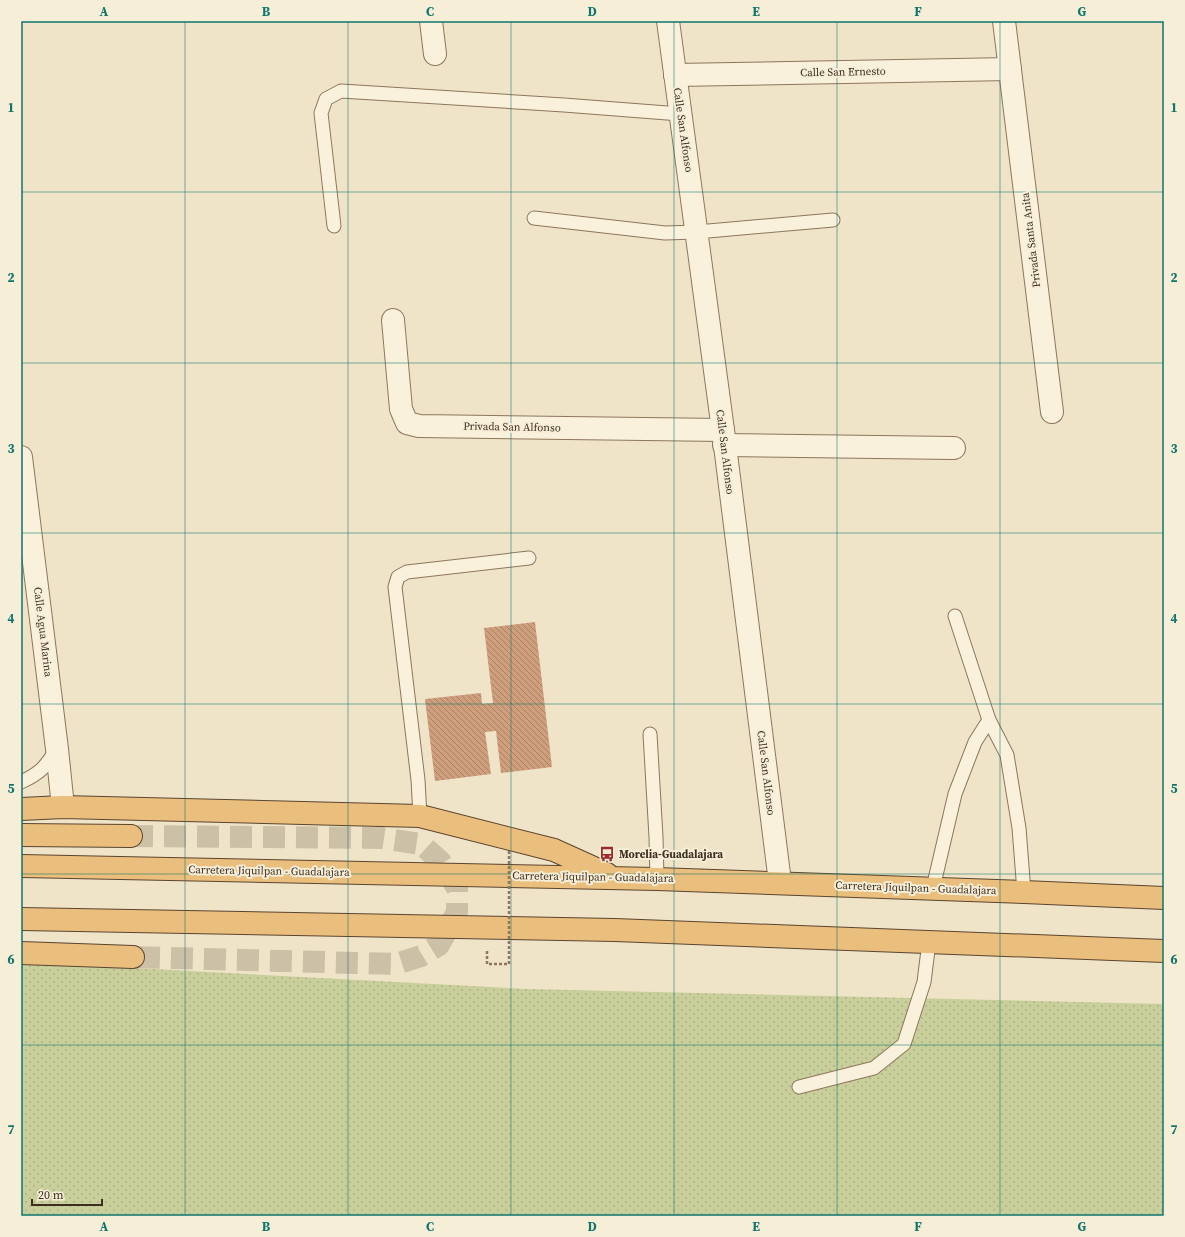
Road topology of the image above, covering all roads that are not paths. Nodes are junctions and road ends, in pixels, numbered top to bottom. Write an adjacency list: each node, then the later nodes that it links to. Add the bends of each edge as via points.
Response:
1 (431, 21): 4 (street)
2 (668, 21): 6 (street, Calle San Alfonso)
3 (1004, 21): 5 (street, Privada Santa Anita)
4 (435, 54)
5 (1010, 69): 6 (street, Calle San Ernesto); 13 (street, Privada Santa Anita)
6 (675, 75): 7 (street, Calle San Alfonso)
7 (680, 114): 10 (lane, via 341,91 326,99 321,113); 11 (street, Calle San Alfonso)
8 (534, 218): 11 (lane, via 665,233)
9 (833, 220): 11 (lane)
10 (334, 226)
11 (697, 232): 14 (street, Calle San Alfonso)
12 (393, 320): 14 (street, Privada San Alfonso, via 401,409 407,423 419,426)
13 (1052, 412)
14 (724, 437): 15 (street); 31 (street, Calle San Alfonso)
15 (954, 448)
16 (21, 457): 21 (street, Calle Agua Marina)
17 (528, 558): 25 (lane, via 407,572 398,577 395,587)
18 (955, 616): 19 (lane)
19 (989, 720): 32 (lane, via 975,742 955,794); 33 (lane, via 1007,755 1019,828)
20 (650, 734): 30 (lane)
21 (57, 749): 22 (lane, via 45,768); 23 (street, Calle Agua Marina)
22 (21, 782)
23 (63, 807): 24 (highway); 25 (highway)
24 (21, 809)
25 (420, 816): 29 (highway, via 554,850)
26 (21, 834): 27 (highway)
27 (131, 836)
28 (21, 866): 29 (highway, Carretera Jiquilpan - Guadalajara)
29 (613, 878): 30 (highway, Carretera Jiquilpan - Guadalajara)
30 (657, 879): 31 (highway, Carretera Jiquilpan - Guadalajara)
31 (780, 882): 32 (highway, Carretera Jiquilpan - Guadalajara)
32 (933, 888): 33 (highway, Carretera Jiquilpan - Guadalajara)
33 (1024, 892): 34 (highway, Carretera Jiquilpan - Guadalajara)
34 (1164, 898)
35 (21, 918): 36 (highway, via 616,930)
36 (929, 942): 37 (highway); 40 (lane, via 924,982 904,1044 874,1068)
37 (1164, 951)
38 (21, 953): 39 (highway)
39 (133, 957)
40 (799, 1087)

